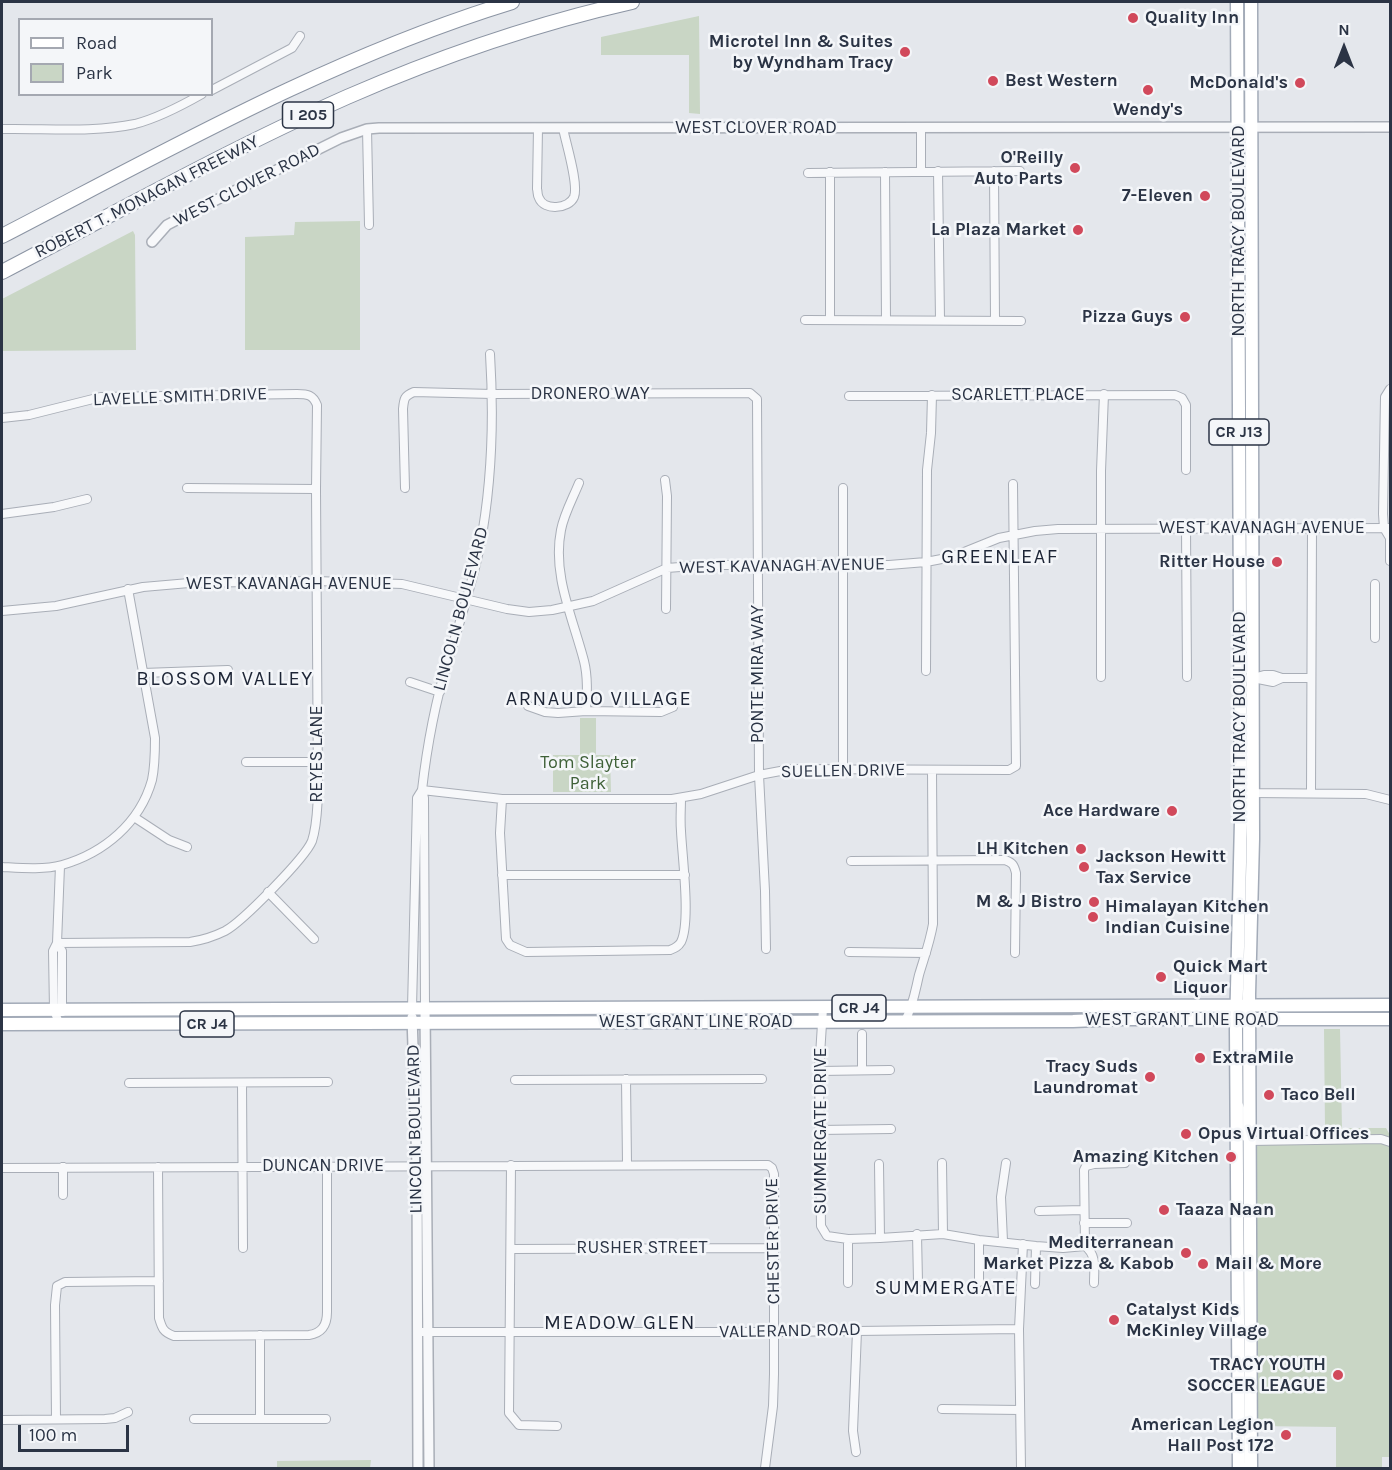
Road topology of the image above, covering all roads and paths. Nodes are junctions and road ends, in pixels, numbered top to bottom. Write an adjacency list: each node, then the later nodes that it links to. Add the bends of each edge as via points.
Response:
1 (512, 2): 24 (highway, ROBERT T. MONAGAN FREEWAY / I 205, via 405,39 306,81)
2 (632, 2): 26 (highway, ROBERT T. MONAGAN FREEWAY / I 205, via 496,40 365,90 277,130)
3 (1237, 2): 12 (main road, NORTH TRACY BOULEVARD / CR J13)
4 (1251, 2): 13 (main road, NORTH TRACY BOULEVARD / CR J13)
5 (300, 36): 6 (street, via 292,48)
6 (213, 89)
7 (198, 96): 14 (street, via 136,123 106,128)
8 (1390, 127): 13 (street, WEST CLOVER ROAD)
9 (538, 128): 10 (street, WEST CLOVER ROAD); 10 (street, via 537,189 539,199 551,207 570,203 576,184); 15 (street, WEST CLOVER ROAD)
10 (563, 128): 11 (street, WEST CLOVER ROAD)
11 (921, 128): 12 (street, WEST CLOVER ROAD); 16 (street)
12 (1238, 128): 13 (street, WEST CLOVER ROAD); 54 (main road, NORTH TRACY BOULEVARD / CR J13)
13 (1252, 128): 54 (main road, NORTH TRACY BOULEVARD / CR J13)
14 (2, 129)
15 (367, 129): 23 (street); 25 (street, WEST CLOVER ROAD, via 341,138 174,221)
16 (921, 171): 17 (street); 21 (street)
17 (938, 171): 18 (street); 30 (street)
18 (994, 171): 19 (street); 31 (street)
19 (1020, 171)
20 (830, 172): 21 (street); 22 (street); 28 (street)
21 (885, 172): 29 (street)
22 (808, 173)
23 (369, 225)
24 (2, 236)
25 (152, 242)
26 (2, 272)
27 (805, 320): 28 (street)
28 (830, 320): 29 (street)
29 (886, 320): 30 (street)
30 (940, 320): 31 (street)
31 (995, 320): 32 (street)
32 (1022, 321)
33 (490, 354): 36 (street, LINCOLN BOULEVARD)
34 (1390, 389): 56 (street, via 1385,397)
35 (289, 394): 41 (street, LAVELLE SMITH DRIVE, via 101,397); 49 (street, REYES LANE, via 309,394 317,405)
36 (492, 394): 40 (street, DRONERO WAY, via 750,393); 47 (street, DRONERO WAY, via 407,395); 66 (street, LINCOLN BOULEVARD, via 486,512)
37 (1104, 394): 38 (street, SCARLETT PLACE); 42 (street, SCARLETT PLACE, via 1170,394 1184,401); 52 (street)
38 (932, 395): 39 (street, SCARLETT PLACE); 59 (street)
39 (849, 396)
40 (758, 399): 60 (street, PONTE MIRA WAY)
41 (2, 418)
42 (1186, 470)
43 (665, 480): 62 (street)
44 (579, 483): 68 (street, via 561,529 559,545)
45 (1013, 484): 57 (street)
46 (187, 488): 49 (street)
47 (405, 488)
48 (843, 488): 61 (street)
49 (316, 489): 63 (street, REYES LANE)
50 (87, 499): 51 (street)
51 (2, 514)
52 (1101, 527): 53 (street, WEST KAVANAGH AVENUE); 57 (street, WEST KAVANAGH AVENUE); 75 (street)
53 (1186, 527): 54 (street, WEST KAVANAGH AVENUE); 76 (street)
54 (1246, 527): 55 (street, WEST KAVANAGH AVENUE); 67 (main road, NORTH TRACY BOULEVARD / CR J13); 77 (main road, NORTH TRACY BOULEVARD / CR J13)
55 (1312, 527): 56 (street, WEST KAVANAGH AVENUE); 78 (street)
56 (1387, 528): 58 (street)
57 (1013, 535): 59 (street, WEST KAVANAGH AVENUE); 88 (street, SUELLEN DRIVE, via 1016,766 1000,771)
58 (1390, 561)
59 (926, 562): 61 (street, WEST KAVANAGH AVENUE); 73 (street)
60 (758, 565): 61 (street, WEST KAVANAGH AVENUE); 62 (street, WEST KAVANAGH AVENUE); 89 (street, PONTE MIRA WAY)
61 (842, 565): 87 (street)
62 (667, 568): 68 (street, WEST KAVANAGH AVENUE, via 593,601); 69 (street)
63 (316, 581): 65 (street, WEST KAVANAGH AVENUE, via 189,583); 66 (street, WEST KAVANAGH AVENUE, via 402,584); 86 (street, REYES LANE)
64 (1375, 584): 71 (street)
65 (128, 589): 70 (street, WEST KAVANAGH AVENUE, via 56,606); 74 (street)
66 (468, 599): 68 (street, WEST KAVANAGH AVENUE, via 529,612); 80 (street, LINCOLN BOULEVARD)
67 (1240, 606): 77 (street, via 1246,623 1246,670); 84 (main road, NORTH TRACY BOULEVARD / CR J13)
68 (567, 607): 83 (street, via 584,662)
69 (666, 609)
70 (2, 611)
71 (1375, 638)
72 (228, 670): 74 (street)
73 (926, 671)
74 (143, 673): 96 (street, via 155,738 154,763 146,796)
75 (1101, 677)
76 (1187, 677)
77 (1253, 678): 78 (street); 91 (main road, NORTH TRACY BOULEVARD / CR J13)
78 (1311, 678): 92 (street)
79 (410, 681): 80 (street)
80 (440, 692): 90 (street, LINCOLN BOULEVARD)
81 (528, 706): 83 (street, via 558,714)
82 (673, 706): 83 (street, via 661,712)
83 (586, 711)
84 (1241, 741): 91 (street, via 1246,750 1247,786); 111 (main road, NORTH TRACY BOULEVARD / CR J13)
85 (246, 762): 86 (street)
86 (318, 762): 104 (street, REYES LANE, via 312,841 299,861)
87 (843, 768): 88 (street, SUELLEN DRIVE); 89 (street, SUELLEN DRIVE, via 792,769)
88 (932, 770): 98 (street)
89 (759, 775): 93 (street, SUELLEN DRIVE); 107 (street, PONTE MIRA WAY)
90 (422, 790): 94 (street, SUELLEN DRIVE); 114 (street, LINCOLN BOULEVARD, via 417,798 415,829); 115 (street, LINCOLN BOULEVARD)
91 (1253, 793): 92 (street); 111 (main road, NORTH TRACY BOULEVARD / CR J13)
92 (1311, 793): 95 (street, via 1366,794)
93 (681, 798): 94 (street, SUELLEN DRIVE); 103 (street)
94 (502, 799): 102 (street)
95 (1390, 800)
96 (134, 817): 97 (street); 100 (street, via 109,843)
97 (187, 847)
98 (932, 860): 99 (street); 109 (street, via 933,924); 110 (street, via 1005,860 1014,865)
99 (851, 861)
100 (60, 866): 101 (street); 106 (street)
101 (2, 867)
102 (502, 875): 103 (street); 103 (street, via 506,939 526,952 676,948 684,927)
103 (685, 875)
104 (268, 892): 105 (street); 106 (street, REYES LANE, via 237,922 208,939)
105 (314, 939)
106 (57, 943): 119 (street, via 62,951)
107 (766, 949)
108 (849, 952): 109 (street)
109 (926, 953): 117 (street)
110 (1015, 953)
111 (1243, 1005): 112 (main road, WEST GRANT LINE ROAD / CR J4); 113 (main road, WEST GRANT LINE ROAD / CR J4); 120 (main road, NORTH TRACY BOULEVARD / CR J13)
112 (1390, 1005)
113 (1030, 1007): 117 (main road, WEST GRANT LINE ROAD / CR J4); 123 (main road)
114 (412, 1008): 115 (main road, WEST GRANT LINE ROAD / CR J4); 119 (main road, WEST GRANT LINE ROAD / CR J4); 126 (street, LINCOLN BOULEVARD)
115 (426, 1008): 116 (main road, WEST GRANT LINE ROAD / CR J4); 127 (street, LINCOLN BOULEVARD)
116 (823, 1008): 117 (main road, WEST GRANT LINE ROAD / CR J4); 124 (street, SUMMERGATE DRIVE)
117 (912, 1008): 122 (street)
118 (2, 1010): 119 (main road, WEST GRANT LINE ROAD / CR J4)
119 (58, 1010): 125 (street)
120 (1243, 1019): 121 (main road, WEST GRANT LINE ROAD / CR J4); 123 (main road, WEST GRANT LINE ROAD / CR J4); 139 (main road, NORTH TRACY BOULEVARD / CR J13); 142 (main road, NORTH TRACY BOULEVARD / CR J13)
121 (1390, 1019)
122 (905, 1021): 123 (main road, WEST GRANT LINE ROAD / CR J4); 124 (main road, WEST GRANT LINE ROAD / CR J4)
123 (1004, 1021)
124 (823, 1022): 127 (main road, WEST GRANT LINE ROAD / CR J4); 132 (street, SUMMERGATE DRIVE)
125 (58, 1023): 126 (main road, WEST GRANT LINE ROAD / CR J4); 128 (main road, WEST GRANT LINE ROAD / CR J4)
126 (412, 1023): 127 (main road, WEST GRANT LINE ROAD / CR J4); 151 (street, LINCOLN BOULEVARD)
127 (425, 1023): 152 (street, LINCOLN BOULEVARD)
128 (2, 1024)
129 (862, 1034): 130 (street)
130 (862, 1070): 131 (street); 132 (street)
131 (890, 1070)
132 (819, 1071): 141 (street, SUMMERGATE DRIVE)
133 (626, 1079): 134 (street); 135 (street); 147 (street)
134 (762, 1079)
135 (515, 1080)
136 (328, 1082): 138 (street)
137 (129, 1083): 138 (street)
138 (242, 1083): 155 (street)
139 (1237, 1102): 142 (street, via 1243,1111 1243,1133); 201 (main road, NORTH TRACY BOULEVARD / CR J13)
140 (891, 1129): 141 (street)
141 (819, 1130): 166 (street, SUMMERGATE DRIVE, via 821,1226 827,1236)
142 (1250, 1141): 143 (street); 202 (main road, NORTH TRACY BOULEVARD / CR J13)
143 (1390, 1142)
144 (942, 1163): 164 (street)
145 (1006, 1163): 168 (street, via 1001,1197)
146 (1125, 1163): 160 (street, via 1086,1166)
147 (627, 1164): 148 (street, DUNCAN DRIVE); 150 (street, DUNCAN DRIVE)
148 (763, 1164): 173 (street, CHESTER DRIVE, via 772,1168 774,1174)
149 (879, 1164): 165 (street)
150 (511, 1165): 152 (street, DUNCAN DRIVE); 174 (street)
151 (417, 1166): 152 (street, DUNCAN DRIVE); 156 (street, DUNCAN DRIVE); 183 (street, LINCOLN BOULEVARD)
152 (428, 1166): 183 (street, LINCOLN BOULEVARD)
153 (63, 1167): 154 (street, DUNCAN DRIVE); 157 (street, DUNCAN DRIVE); 158 (street)
154 (158, 1167): 155 (street, DUNCAN DRIVE); 175 (street)
155 (242, 1167): 156 (street, DUNCAN DRIVE); 172 (street)
156 (327, 1167): 186 (street, via 327,1322 317,1334)
157 (2, 1168)
158 (63, 1195)
159 (1039, 1210): 160 (street)
160 (1084, 1210): 161 (street)
161 (1084, 1223): 162 (street); 171 (street)
162 (1127, 1223)
163 (917, 1234): 164 (street, SUMMERGATE DRIVE); 165 (street, SUMMERGATE DRIVE); 176 (street)
164 (943, 1234): 167 (street, SUMMERGATE DRIVE)
165 (880, 1238): 166 (street, SUMMERGATE DRIVE)
166 (848, 1239): 178 (street)
167 (979, 1240): 168 (street, SUMMERGATE DRIVE); 177 (street)
168 (1003, 1241): 169 (street, SUMMERGATE DRIVE)
169 (1023, 1244): 170 (street, SUMMERGATE DRIVE); 181 (street)
170 (1036, 1246): 171 (street, SUMMERGATE DRIVE); 180 (street)
171 (1085, 1246): 179 (street, via 1093,1255)
172 (243, 1248)
173 (774, 1248): 174 (street, RUSHER STREET); 185 (street, CHESTER DRIVE)
174 (511, 1249): 184 (street)
175 (159, 1281): 186 (street, via 159,1318 166,1333); 191 (street, via 65,1282 57,1286)
176 (918, 1282)
177 (979, 1282)
178 (848, 1283)
179 (1094, 1283)
180 (1035, 1284)
181 (1019, 1329): 182 (street, VALLERAND ROAD); 188 (street)
182 (857, 1331): 185 (street, VALLERAND ROAD); 196 (street, via 853,1431)
183 (423, 1332): 184 (street, VALLERAND ROAD); 197 (street, LINCOLN BOULEVARD); 198 (street, LINCOLN BOULEVARD)
184 (509, 1332): 185 (street, VALLERAND ROAD); 195 (street, via 509,1413 519,1425)
185 (774, 1332): 199 (street, CHESTER DRIVE, via 773,1406)
186 (260, 1335): 190 (street)
187 (942, 1409): 188 (street)
188 (1020, 1410): 200 (street)
189 (128, 1412): 191 (street, via 105,1419)
190 (260, 1418): 192 (street); 193 (street)
191 (56, 1419): 194 (street)
192 (194, 1419)
193 (326, 1419)
194 (2, 1420)
195 (557, 1426)
196 (856, 1452)
197 (418, 1468)
198 (429, 1468)
199 (765, 1468)
200 (1021, 1468)
201 (1239, 1468)
202 (1251, 1468)

